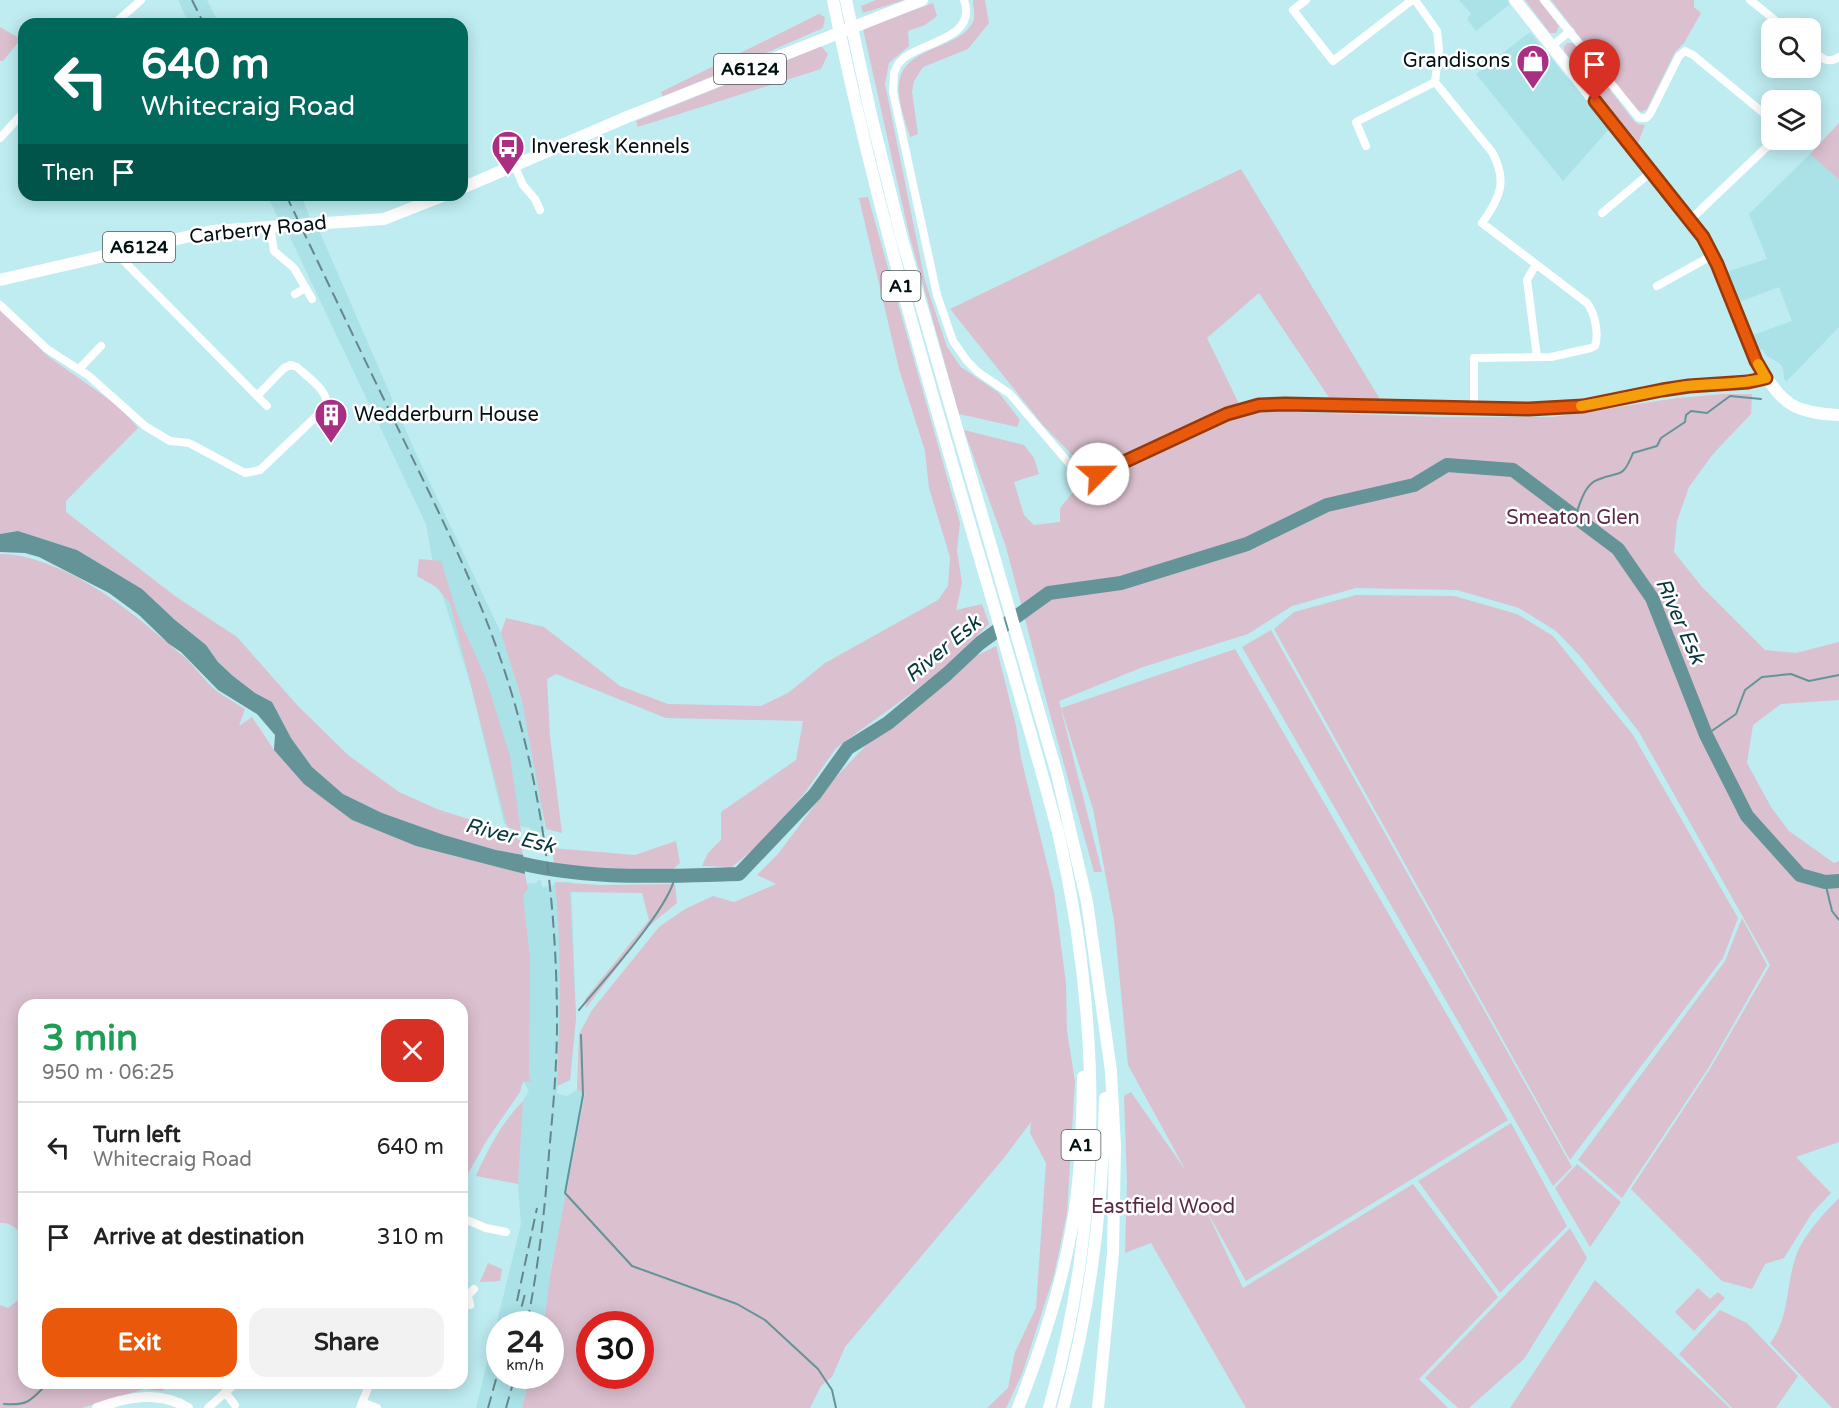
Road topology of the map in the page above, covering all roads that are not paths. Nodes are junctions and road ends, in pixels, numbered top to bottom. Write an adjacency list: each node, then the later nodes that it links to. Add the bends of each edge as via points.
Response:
1 (141, 0): 11 (street)
2 (833, 0): 48 (main road, A1, via 884,223 1062,850)
3 (846, 0): 49 (main road, A1, via 902,238 1065,807 1082,876)
4 (922, 0): 23 (main road, A6124, via 602,128)
5 (964, 0): 46 (street, via 968,9 960,29 905,57 898,64 893,82 937,295 953,341 967,361 1010,394 1073,468 1088,475 1108,471 1227,414 1259,405)
6 (1306, 0): 7 (street, via 1293,10 1333,61)
7 (1414, 0): 17 (street, via 1437,31)
8 (1515, 0): 14 (main road)
9 (1544, 0): 13 (street)
10 (1750, 0): 12 (street)
11 (121, 18)
12 (1772, 18)
13 (1570, 31): 14 (street); 18 (street, via 1640,118 1650,114 1684,51)
14 (1552, 46): 24 (main road)
15 (1821, 57): 16 (street, via 1827,61)
16 (1839, 57)
17 (1435, 82): 21 (street, via 1356,122); 33 (street, via 1498,164 1499,195 1482,223)
18 (1761, 111)
19 (18, 118): 20 (street)
20 (0, 138)
21 (1366, 146)
22 (1763, 150): 29 (street)
23 (515, 167): 25 (main road, A6124); 27 (street)
24 (1651, 172): 28 (street); 29 (main road)
25 (468, 186)
26 (430, 201): 30 (main road, Carberry Road / A6124, via 384,219)
27 (540, 210)
28 (1602, 213)
29 (1690, 219): 32 (main road)
30 (275, 225): 31 (main road, Carberry Road / A6124, via 196,233); 36 (street, via 274,251 294,268)
31 (115, 252): 34 (main road, Carberry Road / A6124); 44 (street)
32 (1713, 255): 35 (street); 43 (main road)
33 (1536, 264): 41 (street, via 1527,280); 41 (street, via 1590,307 1596,336 1591,348)
34 (0, 280)
35 (1657, 286)
36 (306, 288): 37 (street); 38 (street)
37 (294, 294)
38 (312, 299)
39 (0, 305): 42 (street, via 47,349)
40 (101, 346): 42 (street)
41 (1537, 357): 46 (street, via 1474,358)
42 (79, 369): 44 (street, via 145,426 170,441 189,443 240,471 255,472 327,402 324,394 291,365)
43 (1766, 378): 46 (street, via 1662,390 1583,406); 47 (main road, via 1795,407)
44 (257, 396): 45 (street)
45 (267, 406)
46 (1474, 409)
47 (1839, 415)
48 (1082, 962): 63 (main road, A1, via 1082,1126 1071,1231 1047,1326); 64 (main road, A1, via 1090,1048 1089,1176 1076,1291)
49 (1100, 998): 65 (main road, A1, via 1105,1086 1102,1186 1085,1313); 66 (main road, A1, via 1111,1071 1115,1197)
50 (468, 1220): 51 (street)
51 (508, 1232)
52 (468, 1293): 53 (street)
53 (470, 1305)
54 (229, 1389): 56 (street)
55 (368, 1389): 58 (street)
56 (225, 1392): 57 (street); 61 (street)
57 (235, 1405)
58 (361, 1405): 62 (street)
59 (97, 1408): 60 (main road, via 155,1396 170,1398)
60 (188, 1408)
61 (208, 1408)
62 (377, 1408)
63 (1018, 1408)
64 (1049, 1408)
65 (1063, 1408)
66 (1098, 1408)

